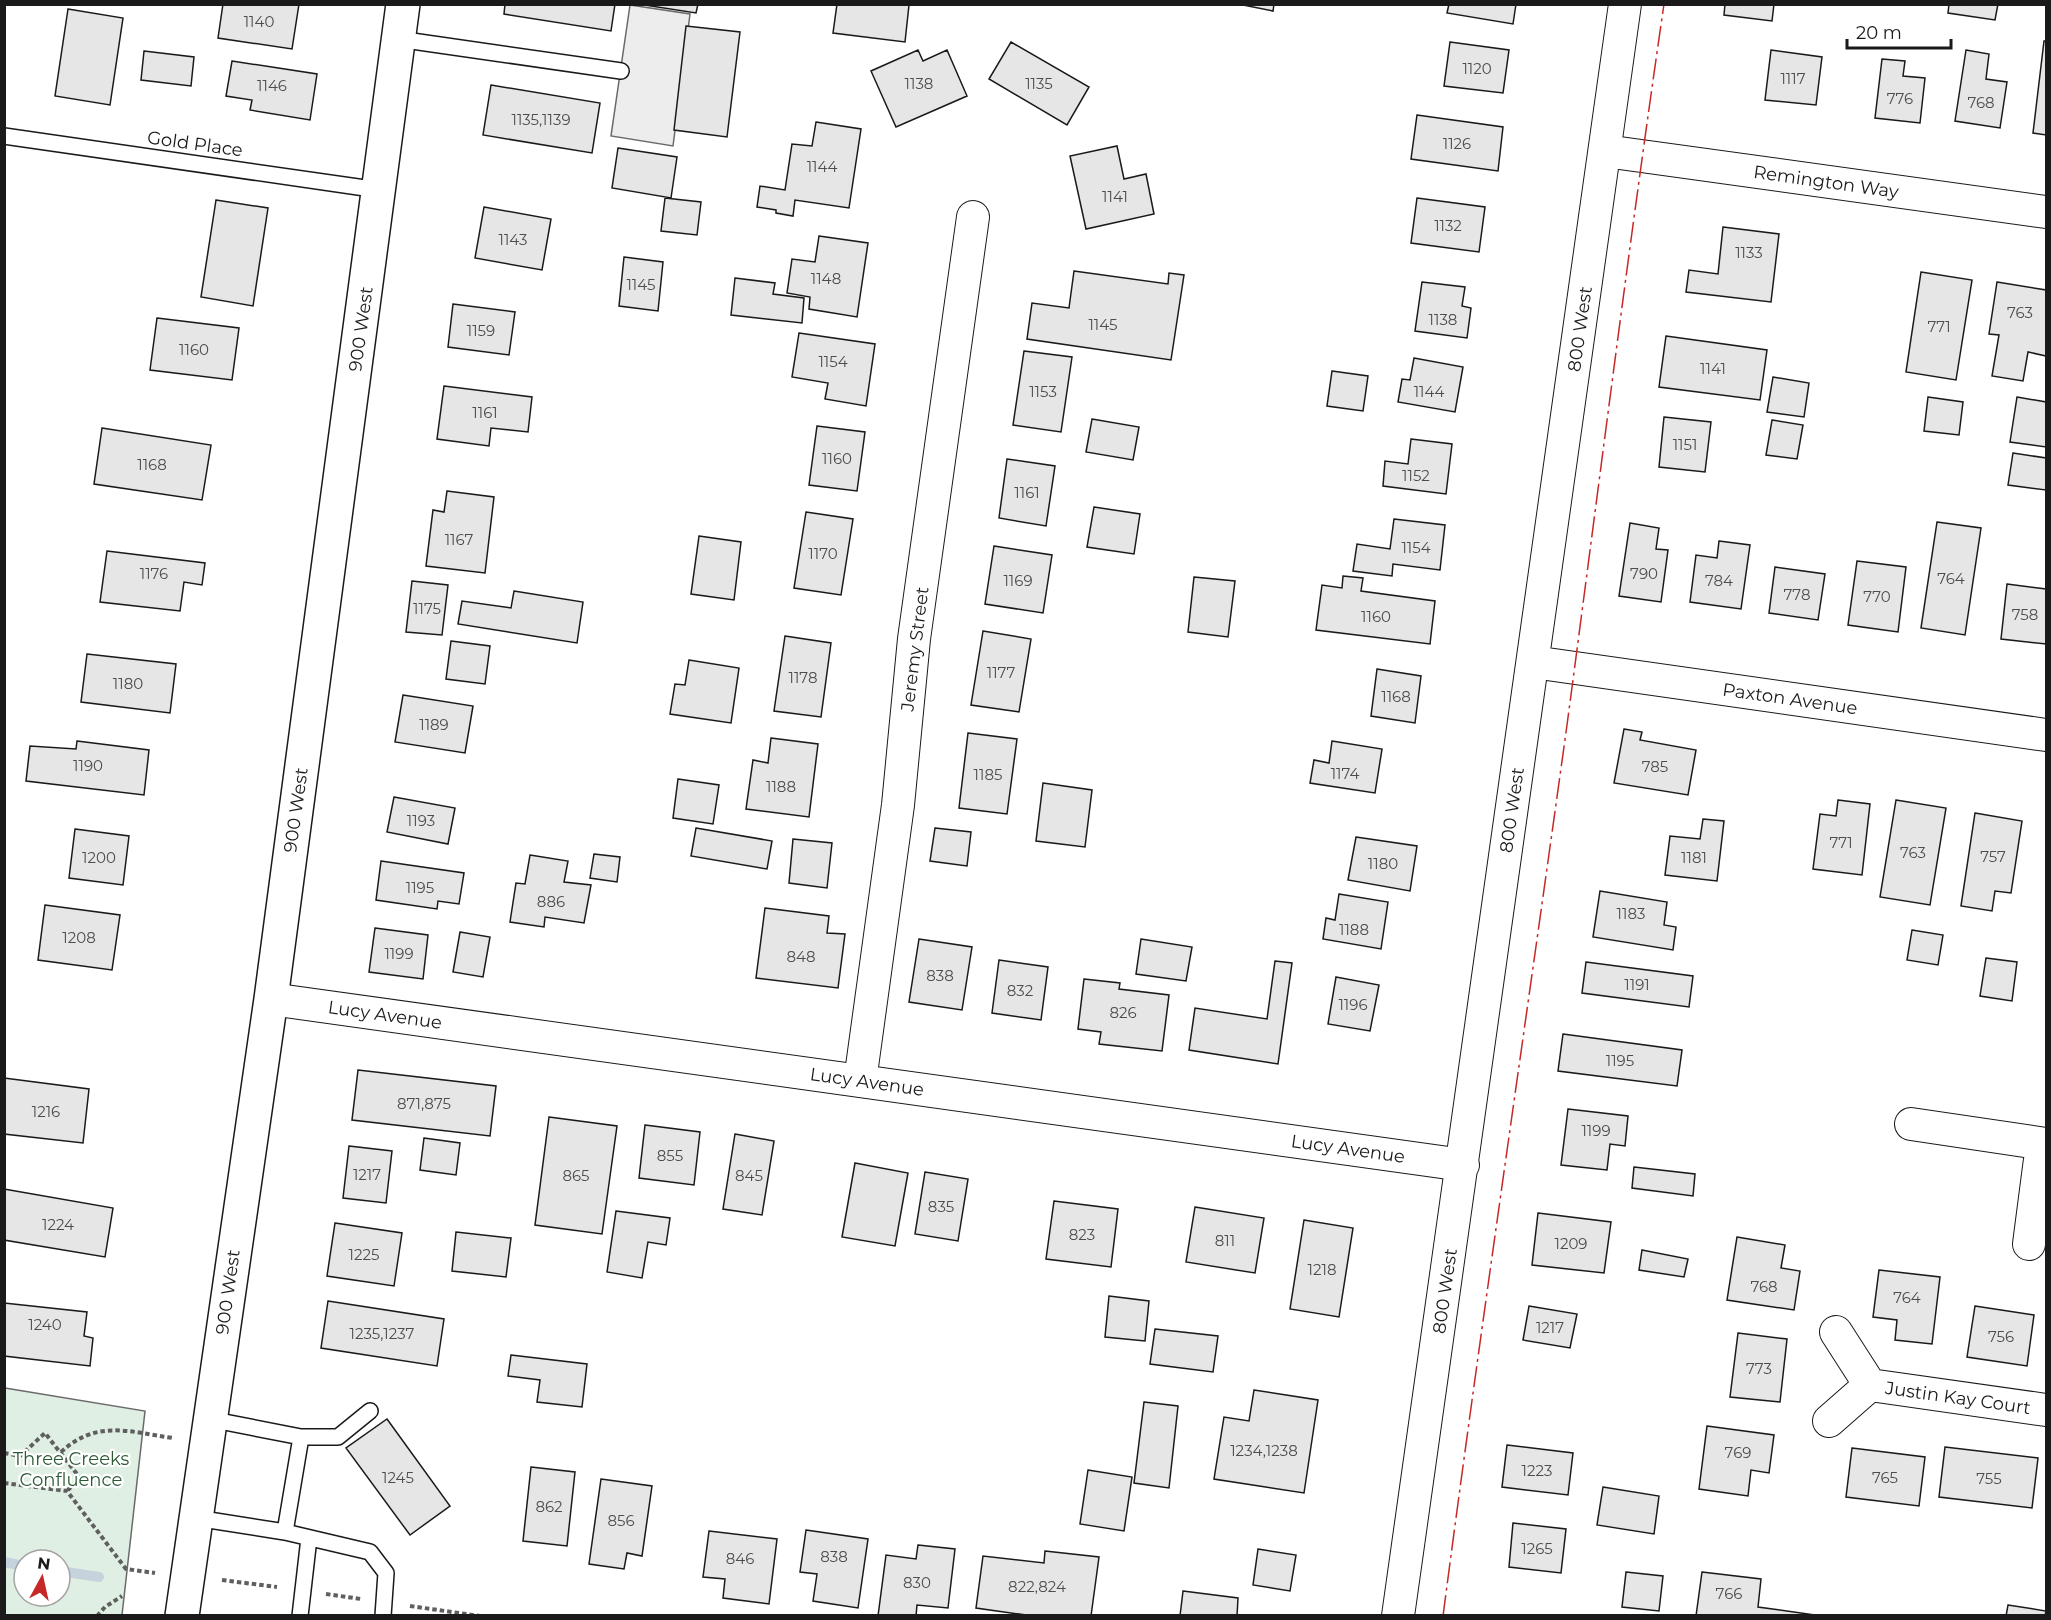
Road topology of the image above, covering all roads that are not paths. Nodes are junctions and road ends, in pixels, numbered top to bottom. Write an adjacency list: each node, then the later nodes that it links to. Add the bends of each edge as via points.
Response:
1 (403, 4): 3 (main road, 900 West)
2 (1625, 4): 6 (street, 800 West)
3 (398, 39): 4 (lane); 7 (main road, 900 West)
4 (621, 72)
5 (4, 136): 7 (lane, Gold Place)
6 (1605, 152): 8 (street, Remington Way); 10 (street, 800 West)
7 (379, 190): 12 (main road, 900 West)
8 (2046, 212)
9 (973, 218): 13 (street, Jeremy Street, via 916,628 898,805)
10 (1533, 662): 11 (street, Paxton Avenue); 16 (street, 800 West)
11 (2046, 735)
12 (271, 999): 13 (street, Lucy Avenue); 22 (main road, 900 West)
13 (860, 1081): 16 (street, Lucy Avenue)
14 (1911, 1124): 15 (street)
15 (2044, 1144): 17 (street)
16 (1463, 1165): 31 (street, 800 West)
17 (2029, 1244)
18 (1836, 1332): 19 (street, Justin Kay Court)
19 (1870, 1385): 20 (street, Justin Kay Court); 23 (street, Justin Kay Court)
20 (2046, 1410)
21 (370, 1411): 24 (lane, via 338,1437)
22 (209, 1419): 24 (lane); 25 (main road, 900 West)
23 (1829, 1421)
24 (300, 1437): 26 (lane)
25 (196, 1518): 26 (lane); 28 (main road, 900 West)
26 (285, 1532): 27 (lane)
27 (309, 1538): 29 (lane); 30 (lane, via 370,1552 386,1573)
28 (182, 1616)
29 (300, 1616)
30 (383, 1616)
31 (1398, 1616)

